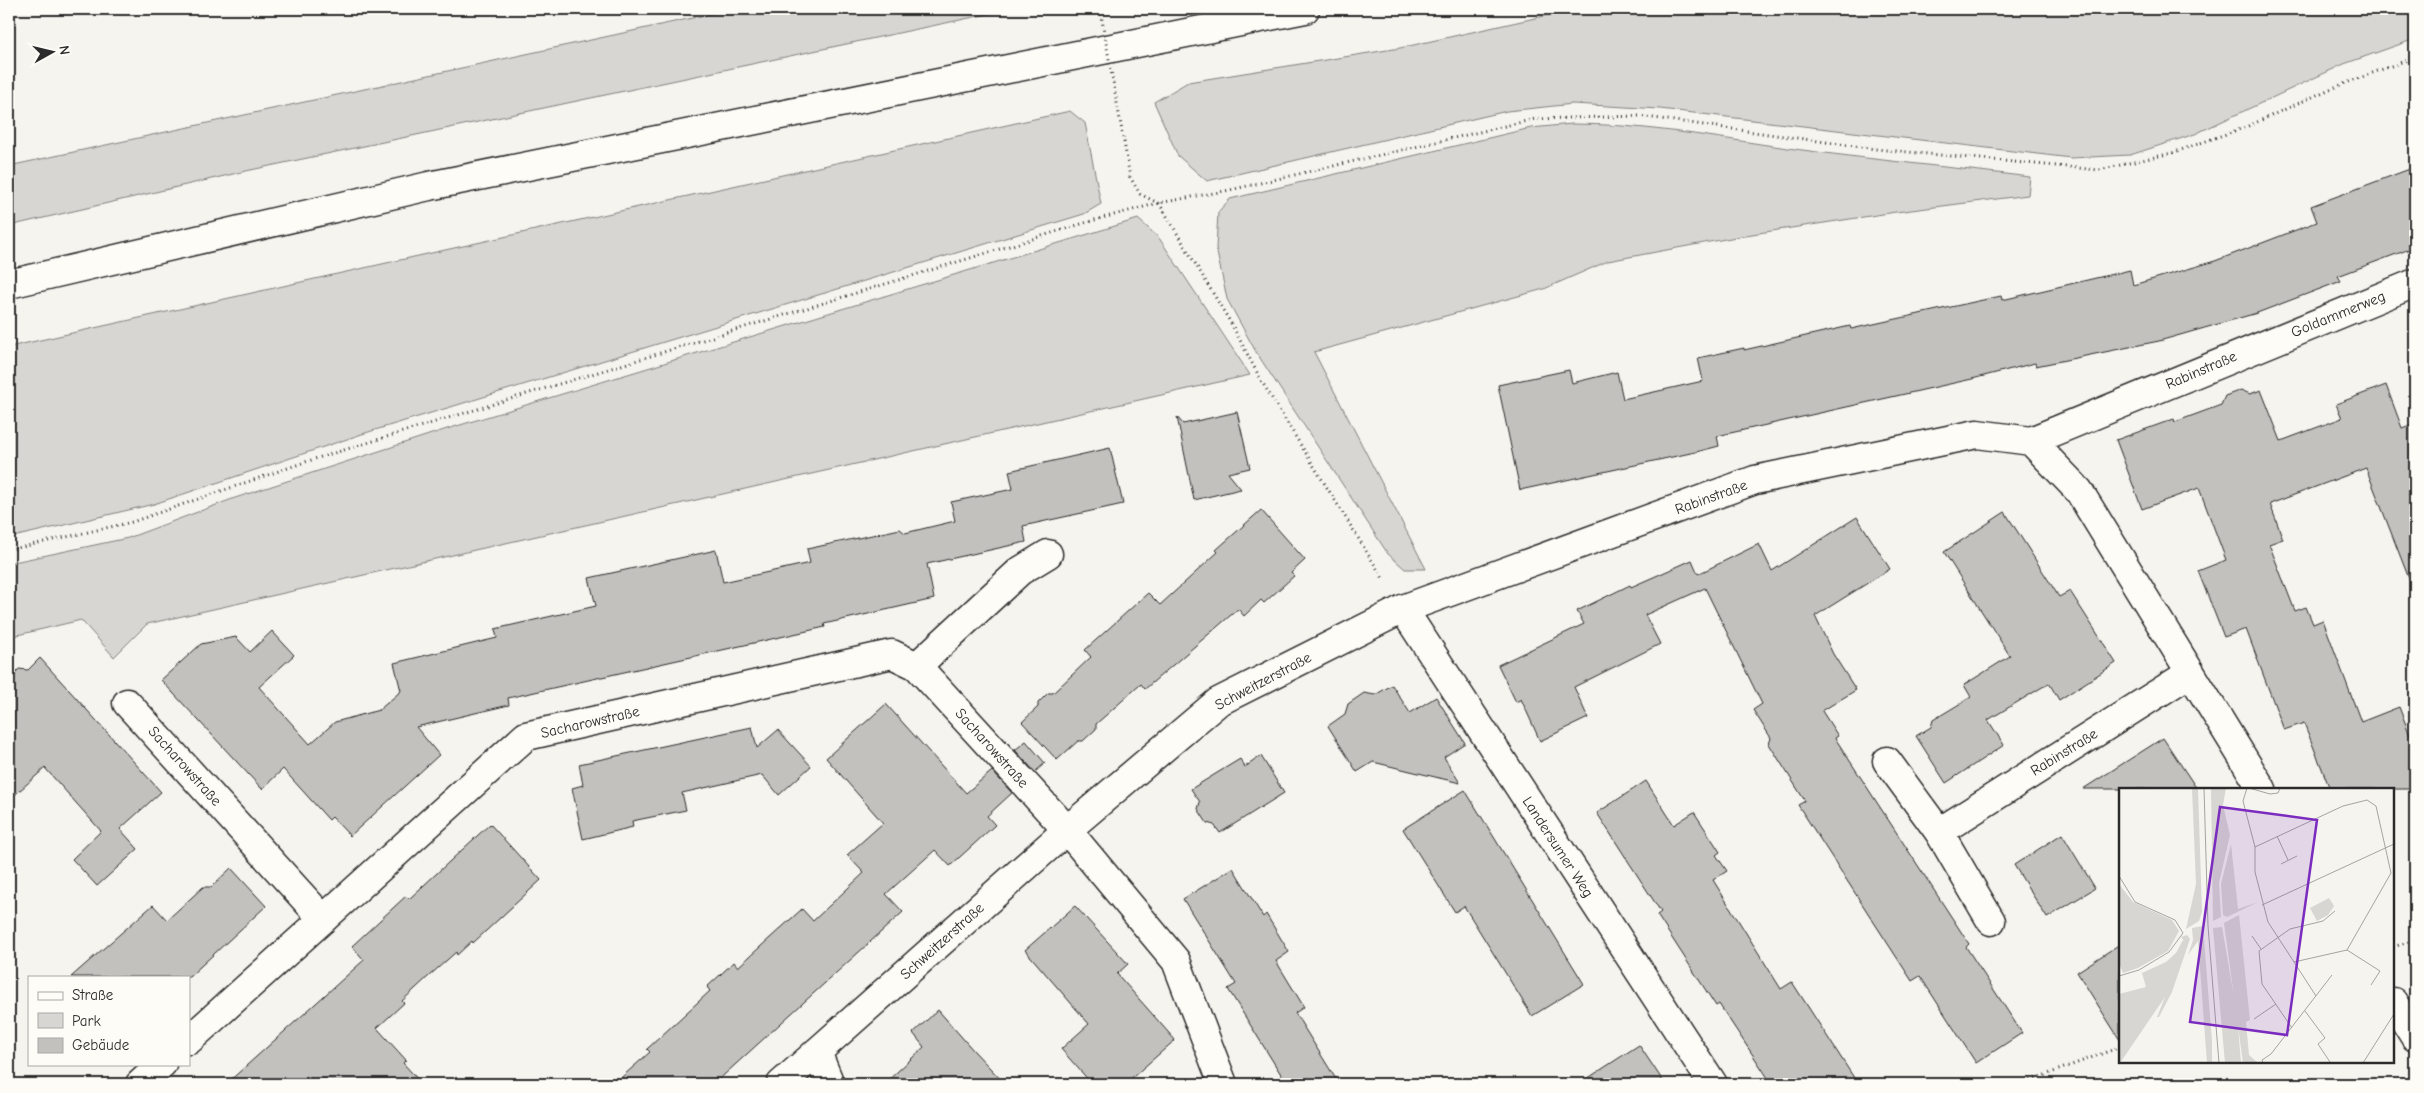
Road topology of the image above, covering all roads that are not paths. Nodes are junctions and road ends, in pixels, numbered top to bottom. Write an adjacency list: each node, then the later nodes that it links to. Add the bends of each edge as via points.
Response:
1 (1305, 9): 3 (main road, via 429,186)
2 (2415, 283): 4 (main road, Goldammerweg)
3 (9, 284)
4 (2260, 346): 5 (main road, Rabinstraße)
5 (2030, 441): 7 (main road, Rabinstraße, via 1976,434 1755,480); 9 (main road, via 2079,492)
6 (1048, 554): 8 (main road, via 1020,571)
7 (1403, 609): 13 (main road, Schweitzerstraße, via 1218,702); 26 (main road, Landersumer Weg)
8 (918, 666): 13 (main road, Sacharowstraße); 15 (main road, Sacharowstraße, via 892,654 526,736)
9 (2190, 673): 12 (main road); 14 (main road, Rabinstraße)
10 (128, 703): 15 (main road, Sacharowstraße)
11 (1887, 761): 14 (main road)
12 (2261, 788)
13 (1067, 830): 20 (main road, Schweitzerstraße); 25 (main road, via 1176,961)
14 (1939, 832): 16 (main road)
15 (323, 919): 19 (main road, Sacharowstraße)
16 (1991, 920)
17 (2394, 1004): 18 (main road)
18 (2415, 1037)
19 (190, 1039)
20 (817, 1052): 23 (main road, Schweitzerstraße); 24 (main road)
21 (160, 1066): 22 (main road)
22 (140, 1084)
23 (782, 1084)
24 (830, 1084)
25 (1223, 1084)
26 (1713, 1084)

